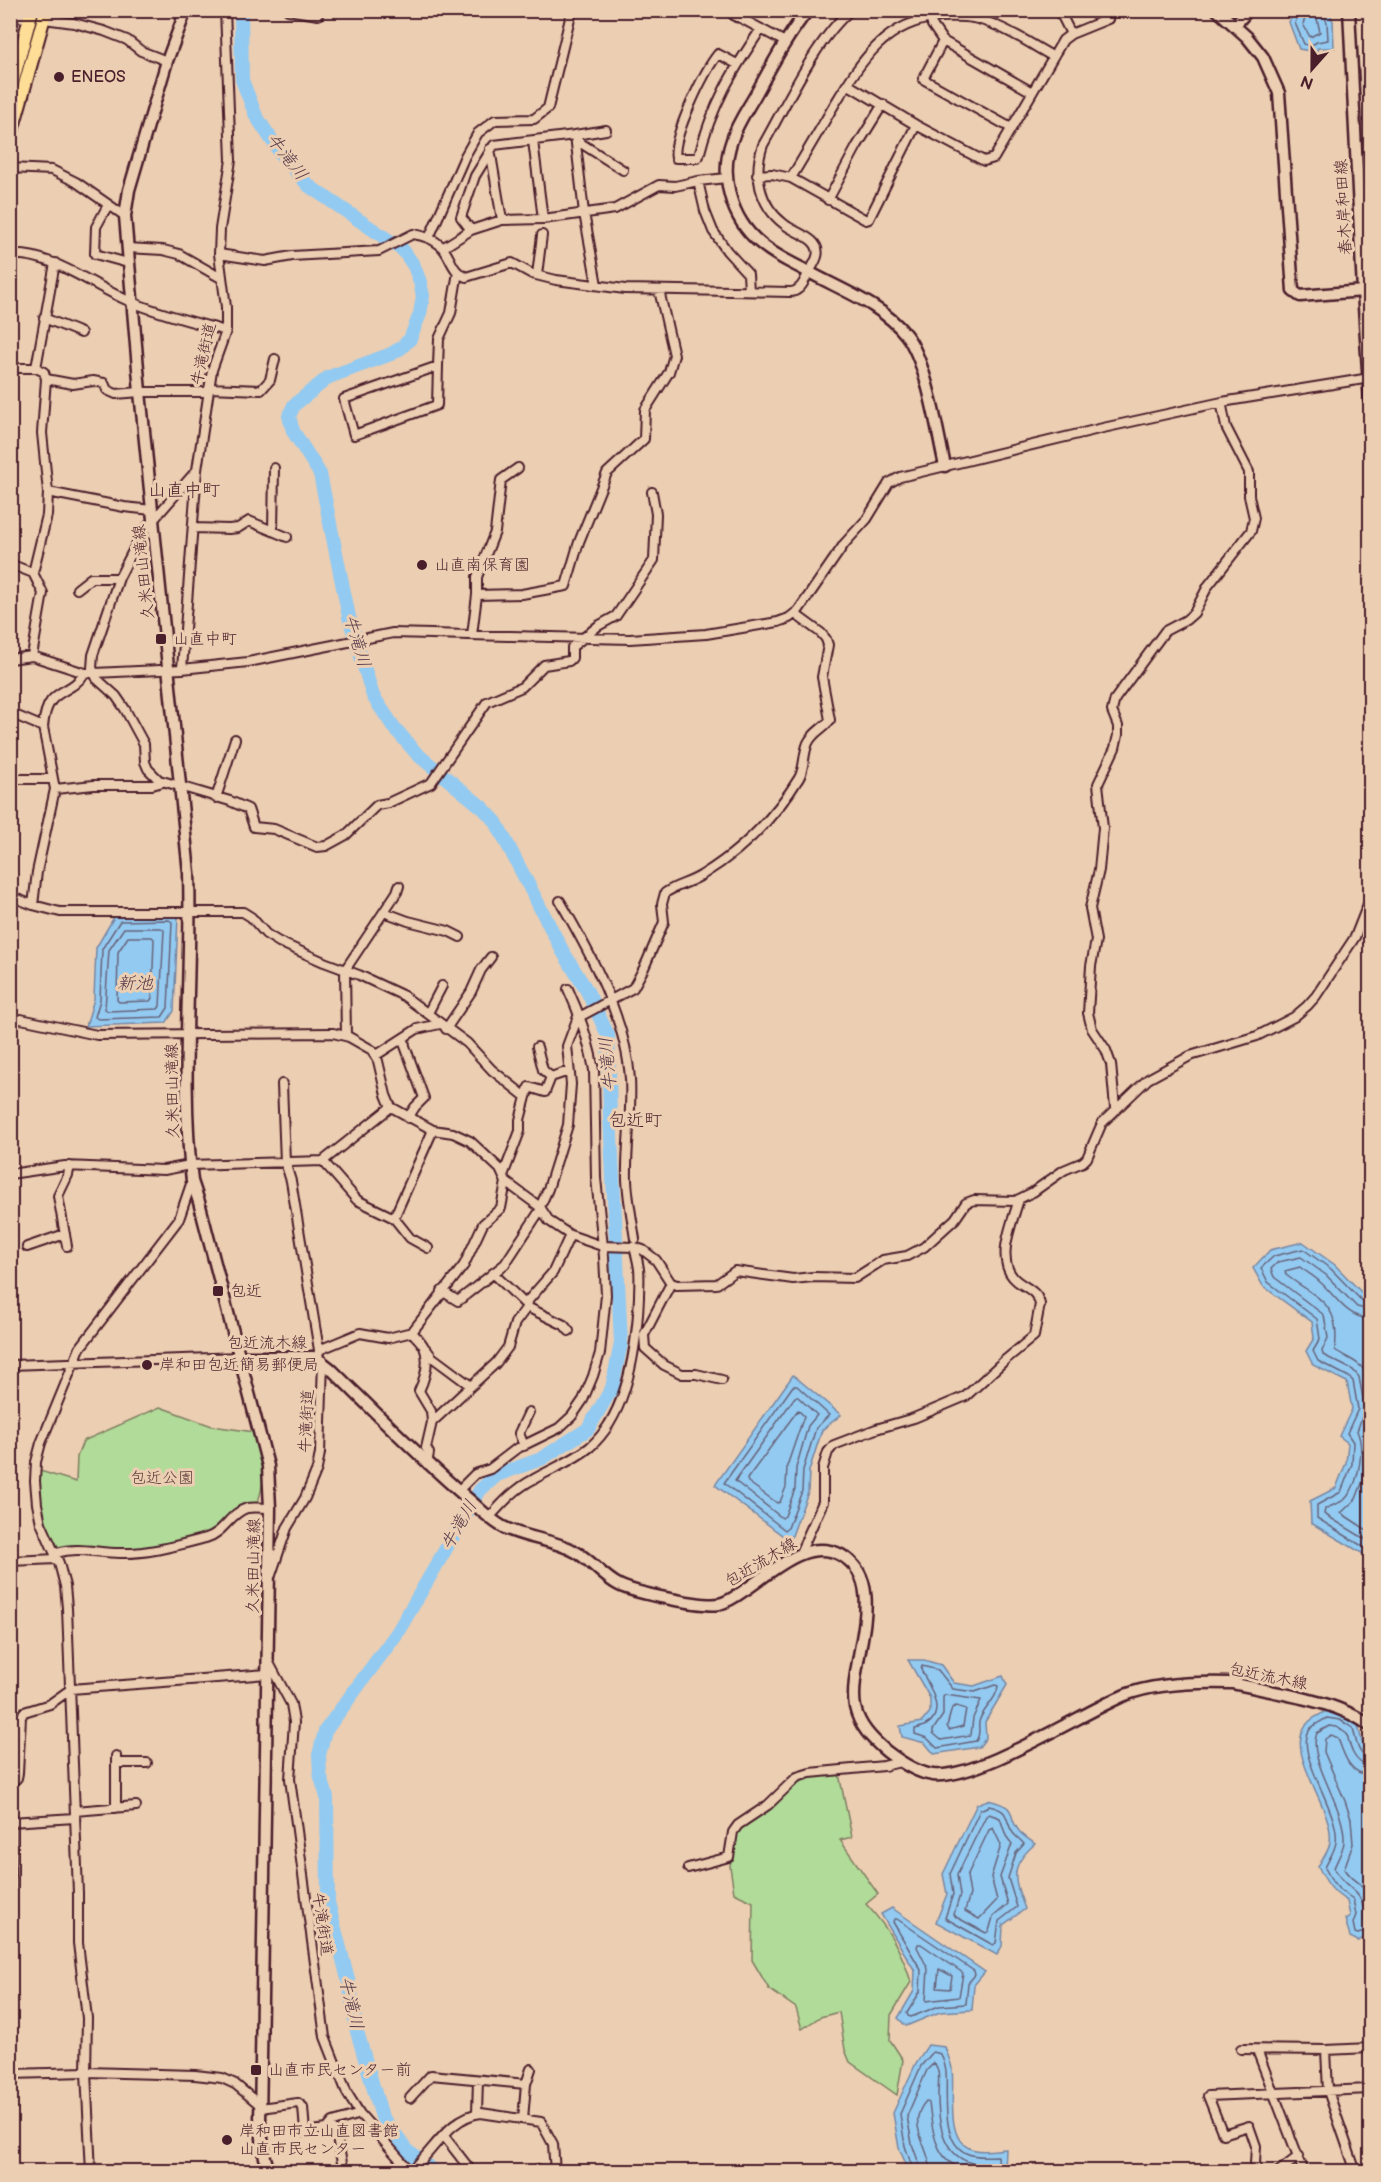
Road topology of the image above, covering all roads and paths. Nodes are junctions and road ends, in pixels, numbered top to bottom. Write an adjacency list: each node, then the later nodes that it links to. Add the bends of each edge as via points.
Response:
1 (186, 10): 24 (street, 久米田山滝線)
2 (225, 10): 57 (street, 牛滝街道, via 231,160 219,229)
3 (288, 10): 16 (street)
4 (572, 10): 54 (street, via 548,108 534,119 495,120 478,133)
5 (808, 10): 22 (street)
6 (851, 10): 41 (street, via 819,48 763,145)
7 (1054, 10): 20 (street, via 1062,16)
8 (1106, 10): 20 (street, via 1108,19)
9 (1217, 10): 18 (street)
10 (1248, 10): 18 (street)
11 (1349, 10): 49 (street, 春木岸和田線)
12 (733, 13): 19 (street)
13 (32, 14): 17 (street); 26 (main road)
14 (929, 14): 21 (street); 23 (street, via 974,18); 27 (street, via 882,39)
15 (45, 15): 24 (street, via 127,40 141,51); 28 (main road)
16 (318, 15)
17 (10, 17)
18 (1234, 25): 68 (street, via 1263,57 1279,93 1293,291 1300,296)
19 (761, 29): 22 (street); 25 (street)
20 (1071, 34): 23 (street)
21 (943, 41): 30 (street); 33 (street, via 923,79)
22 (785, 42): 42 (street, via 732,139)
23 (1052, 56): 30 (street)
24 (167, 61): 48 (street, 久米田山滝線)
25 (737, 64): 25 (street, via 710,118 699,156 676,158 680,131 711,62 718,54)
26 (13, 76): 28 (street); 29 (main road)
27 (847, 84): 31 (street); 43 (street)
28 (25, 87): 29 (street); 36 (main road)
29 (11, 90)
30 (1032, 92): 33 (street)
31 (883, 104): 32 (street); 45 (street)
32 (916, 125): 33 (street, via 984,161 994,158); 45 (street, via 869,219)
33 (1011, 128)
34 (606, 130): 35 (street)
35 (574, 135): 37 (street); 40 (street); 47 (street)
36 (10, 138)
37 (533, 141): 38 (street); 50 (street)
38 (490, 149): 51 (street); 52 (street, via 475,176 461,217)
39 (10, 168): 46 (street, via 52,170)
40 (623, 170)
41 (758, 175): 43 (street); 62 (street, via 761,195 770,210 818,250)
42 (727, 178): 44 (street); 62 (street, via 737,214 754,238)
43 (790, 178): 45 (street)
44 (698, 181): 47 (street, via 659,185 615,208); 67 (street, via 713,231 748,274)
45 (828, 200)
46 (108, 205): 48 (street); 60 (street, via 96,227 95,254)
47 (584, 213): 50 (street); 65 (street)
48 (125, 216): 56 (street, 久米田山滝線)
49 (1365, 217): 68 (street, 春木岸和田線)
50 (543, 219): 51 (street)
51 (502, 220): 52 (street)
52 (471, 230): 55 (street)
53 (542, 235): 63 (street)
54 (429, 238): 55 (street); 57 (street, via 409,235 379,252 265,261)
55 (444, 247): 61 (street)
56 (127, 248): 60 (street, 久米田山滝線); 64 (street, via 179,254)
57 (219, 254): 64 (street, 牛滝街道)
58 (10, 255): 59 (street, via 32,255)
59 (55, 263): 69 (street); 70 (street)
60 (128, 263): 69 (street, 久米田山滝線)
61 (458, 272): 63 (street, via 466,277 512,263); 74 (street, via 451,313 439,339)
62 (809, 272): 67 (street, via 797,290); 83 (street, via 886,315 906,334 918,354)
63 (537, 275): 65 (street)
64 (221, 278): 71 (street, 牛滝街道)
65 (597, 285): 66 (street)
66 (659, 290): 67 (street); 97 (street, via 671,337 672,364 645,410 644,439 607,473 566,586 522,594)
67 (749, 291)
68 (1363, 291): 77 (street, 春木岸和田線)
69 (133, 303): 71 (street); 80 (street, 久米田山滝線)
70 (44, 318): 72 (street); 76 (street)
71 (226, 331): 79 (street, 牛滝街道)
72 (81, 333)
73 (275, 359): 79 (street, via 270,380 261,390)
74 (438, 366): 74 (street, via 437,405 354,435 344,399)
75 (10, 368): 76 (street)
76 (36, 368): 78 (street, via 44,372)
77 (1370, 378): 81 (street, 春木岸和田線); 83 (street, via 1222,402)
78 (46, 379): 80 (street, via 73,384 104,383 107,390 116,394); 87 (street, via 42,433)
79 (209, 390): 80 (street); 86 (street, 牛滝街道)
80 (140, 392): 89 (street, 久米田山滝線)
81 (1371, 402)
82 (1222, 406): 143 (street, via 1226,427 1249,472 1253,526 1208,586 1194,613 1165,631 1115,699 1112,711 1118,735 1098,784 1103,828 1100,870 1090,908 1096,940 1088,1013 1111,1064)
83 (945, 466): 98 (street, via 889,483 867,519 844,543)
84 (274, 468): 91 (street)
85 (518, 468): 97 (street, via 501,480 495,532 477,577)
86 (197, 470): 89 (street); 90 (street, 牛滝街道)
87 (48, 492): 89 (street); 94 (street, via 47,516)
88 (652, 492): 100 (street, via 656,514 654,560 616,616)
89 (153, 515): 95 (street); 103 (street, 久米田山滝線)
90 (194, 528): 91 (street, via 238,528 249,521); 104 (street, 牛滝街道)
91 (273, 531): 92 (street)
92 (287, 537)
93 (10, 564): 94 (street)
94 (33, 573): 101 (street, via 43,593)
95 (119, 578): 96 (street, via 91,578); 106 (street, via 93,655)
96 (77, 589)
97 (477, 595): 99 (street)
98 (795, 614): 100 (street, via 778,622 706,634 630,639); 128 (street, via 822,633 828,645 822,677 830,720 809,741 800,777 756,832 717,865 665,893 664,922 644,968 633,988)
99 (472, 635): 100 (street); 104 (street, via 393,633 248,662)
100 (585, 637): 115 (street, via 572,647 569,661 544,665 522,687 487,702 431,783 377,805 346,835 326,846 316,847 274,830 254,827 248,809)
101 (33, 656): 102 (street); 105 (street)
102 (10, 659)
103 (169, 668): 104 (street); 106 (street); 113 (street, 久米田山滝線)
104 (182, 669)
105 (85, 673): 106 (street); 108 (street, via 81,680 53,697)
106 (94, 673): 112 (street, via 125,709 144,744 148,769)
107 (10, 713): 108 (street)
108 (43, 727): 111 (street)
109 (235, 739): 115 (street)
110 (10, 779): 111 (street)
111 (53, 779): 114 (street)
112 (163, 782): 113 (street); 114 (street)
113 (181, 787): 115 (street); 121 (street, 久米田山滝線)
114 (55, 789): 120 (street)
115 (216, 798)
116 (399, 886): 122 (street)
117 (10, 896): 120 (street)
118 (1371, 898): 143 (street, via 1355,937 1316,996 1294,1017 1257,1036 1190,1056 1165,1068)
119 (560, 901): 128 (street, via 599,971)
120 (33, 905): 121 (street, via 80,913)
121 (190, 910): 125 (street, via 243,912 266,934); 133 (street, 久米田山滝線)
122 (384, 912): 123 (street); 125 (street)
123 (460, 937)
124 (491, 957): 132 (street, via 471,992)
125 (345, 969): 129 (street, via 389,988); 134 (street)
126 (442, 986): 129 (street)
127 (568, 989): 130 (street)
128 (609, 1001): 130 (street); 159 (street, via 626,1050 630,1077 627,1179)
129 (428, 1013): 132 (street)
130 (581, 1015): 138 (street, via 567,1046); 161 (street, via 594,1070 595,1169)
131 (11, 1022): 133 (street, via 21,1019 97,1035)
132 (443, 1026): 135 (street, via 417,1029); 141 (street)
133 (187, 1034): 134 (street); 148 (street, 久米田山滝線)
134 (346, 1036): 137 (street, via 372,1050)
135 (404, 1038): 137 (street); 144 (street, via 424,1098)
136 (537, 1047): 139 (street, via 543,1070)
137 (375, 1056): 142 (street)
138 (569, 1071): 139 (street); 155 (street, via 568,1125)
139 (551, 1077): 141 (street, via 545,1092 529,1087)
140 (282, 1084): 147 (street, 牛滝街道)
141 (526, 1096): 150 (street, via 520,1131)
142 (391, 1107): 144 (street); 146 (street)
143 (1115, 1108): 154 (street, via 1102,1123 1083,1162)
144 (408, 1118): 145 (street)
145 (433, 1130): 150 (street, via 470,1141); 156 (street)
146 (323, 1161): 147 (street); 156 (street, via 357,1200)
147 (285, 1162): 148 (street); 172 (street, 牛滝街道)
148 (190, 1165): 149 (street, via 164,1170); 152 (street, 久米田山滝線)
149 (70, 1166): 151 (street); 157 (street, via 58,1196)
150 (504, 1173): 153 (street)
151 (10, 1174)
152 (192, 1181): 171 (street, 久米田山滝線); 173 (street, via 179,1219 92,1331)
153 (506, 1182): 155 (street); 166 (street, via 501,1208 483,1224 464,1265)
154 (1019, 1199): 165 (street, via 966,1203 955,1220 924,1247 907,1256 883,1260 855,1278 793,1279 735,1271 717,1284); 184 (street, via 1005,1261 1014,1280 1039,1298 1034,1336 966,1396 834,1445 825,1460 823,1502)
155 (541, 1208): 158 (street, via 549,1221); 164 (street, via 505,1264)
156 (394, 1218): 163 (street, via 410,1238)
157 (65, 1234): 160 (street); 162 (street)
158 (570, 1235): 161 (street); 167 (street, via 553,1272)
159 (632, 1244): 161 (street); 165 (street, via 656,1260); 183 (street, via 640,1271 638,1315 629,1371 615,1412 591,1446 532,1479)
160 (67, 1246)
161 (604, 1246): 179 (street, via 606,1295 600,1353 593,1376 572,1416 559,1428)
162 (27, 1247)
163 (428, 1248)
164 (493, 1273): 166 (street, via 458,1301); 167 (street)
165 (671, 1283): 175 (street, via 644,1335 645,1348 682,1374)
166 (442, 1291): 169 (street)
167 (526, 1306): 168 (street); 176 (street, via 515,1323 508,1347)
168 (569, 1331)
169 (411, 1332): 170 (street); 172 (street, via 388,1338 360,1333)
170 (424, 1347): 176 (street); 178 (street, via 427,1362 419,1391 431,1411)
171 (240, 1357): 172 (street, 包近流木線); 173 (street, 包近流木線); 182 (street, 久米田山滝線, via 268,1466)
172 (320, 1357): 180 (street, 包近流木線); 187 (street, 牛滝街道, via 317,1469 287,1528)
173 (73, 1362): 174 (street, 包近流木線); 185 (street, via 36,1462 34,1481 41,1523)
174 (10, 1365)
175 (722, 1380)
176 (471, 1386): 178 (street)
177 (529, 1412): 179 (street, via 519,1433)
178 (432, 1422): 180 (street)
179 (524, 1446): 181 (street, via 490,1469 475,1474)
180 (427, 1464): 181 (street, 包近流木線)
181 (461, 1493): 183 (street, 包近流木線)
182 (270, 1508): 185 (street, via 248,1508 210,1537 150,1551 121,1553 70,1548); 187 (street, 久米田山滝線)
183 (485, 1514): 184 (street, 包近流木線, via 517,1533 572,1550 610,1580 629,1589 710,1604 733,1598)
184 (800, 1553): 192 (street, 包近流木線, via 820,1550 841,1555 861,1576 866,1601 855,1705 860,1723 873,1740)
185 (57, 1556): 186 (street); 190 (street, via 65,1586)
186 (10, 1561)
187 (269, 1580): 188 (street, 久米田山滝線)
188 (268, 1659): 189 (street, 久米田山滝線); 216 (street, 牛滝街道, via 291,1704 294,1722 290,1779 325,2037 347,2093)
189 (268, 1674): 190 (street); 214 (street, 久米田山滝線)
190 (71, 1689): 194 (street, via 50,1704 24,1712 18,1773); 197 (street)
191 (1371, 1726): 192 (street, 包近流木線, via 1341,1708 1215,1682 1127,1694 991,1761 948,1776 929,1774)
192 (900, 1762): 199 (street, via 797,1777 768,1805 738,1825 729,1857)
193 (147, 1763): 196 (street, via 116,1760)
194 (10, 1785): 198 (street)
195 (136, 1806): 196 (street)
196 (116, 1808): 197 (street)
197 (75, 1815): 198 (street); 206 (street, via 79,1959 87,2018)
198 (11, 1822): 200 (street)
199 (688, 1868)
200 (11, 1914)
201 (1371, 2048): 204 (street)
202 (1241, 2049): 203 (street)
203 (1257, 2050): 204 (street); 212 (street)
204 (1326, 2050): 211 (street)
205 (531, 2069): 209 (street)
206 (86, 2072): 207 (street); 214 (street, via 222,2078); 222 (street)
207 (10, 2073)
208 (478, 2080): 209 (street); 213 (street, via 431,2076); 215 (street)
209 (525, 2084): 217 (street)
210 (1371, 2089): 211 (street)
211 (1328, 2091): 212 (street); 230 (street)
212 (1273, 2093): 220 (street); 227 (street, via 1208,2096 1222,2134 1249,2126)
213 (410, 2098)
214 (260, 2106): 218 (street, via 298,2103 303,2107 305,2132); 223 (street, 久米田山滝線)
215 (477, 2113): 217 (street); 219 (street, via 460,2121)
216 (360, 2114): 218 (street); 221 (street, 牛滝街道)
217 (523, 2119): 226 (street, via 541,2121 546,2128 553,2144)
218 (331, 2126): 224 (street)
219 (444, 2136): 221 (street); 225 (street)
220 (1299, 2156): 228 (street); 229 (street)
221 (411, 2171)
222 (91, 2172)
223 (269, 2172)
224 (344, 2172)
225 (472, 2172)
226 (555, 2172)
227 (1259, 2172)
228 (1278, 2172)
229 (1304, 2172)
230 (1356, 2172)

